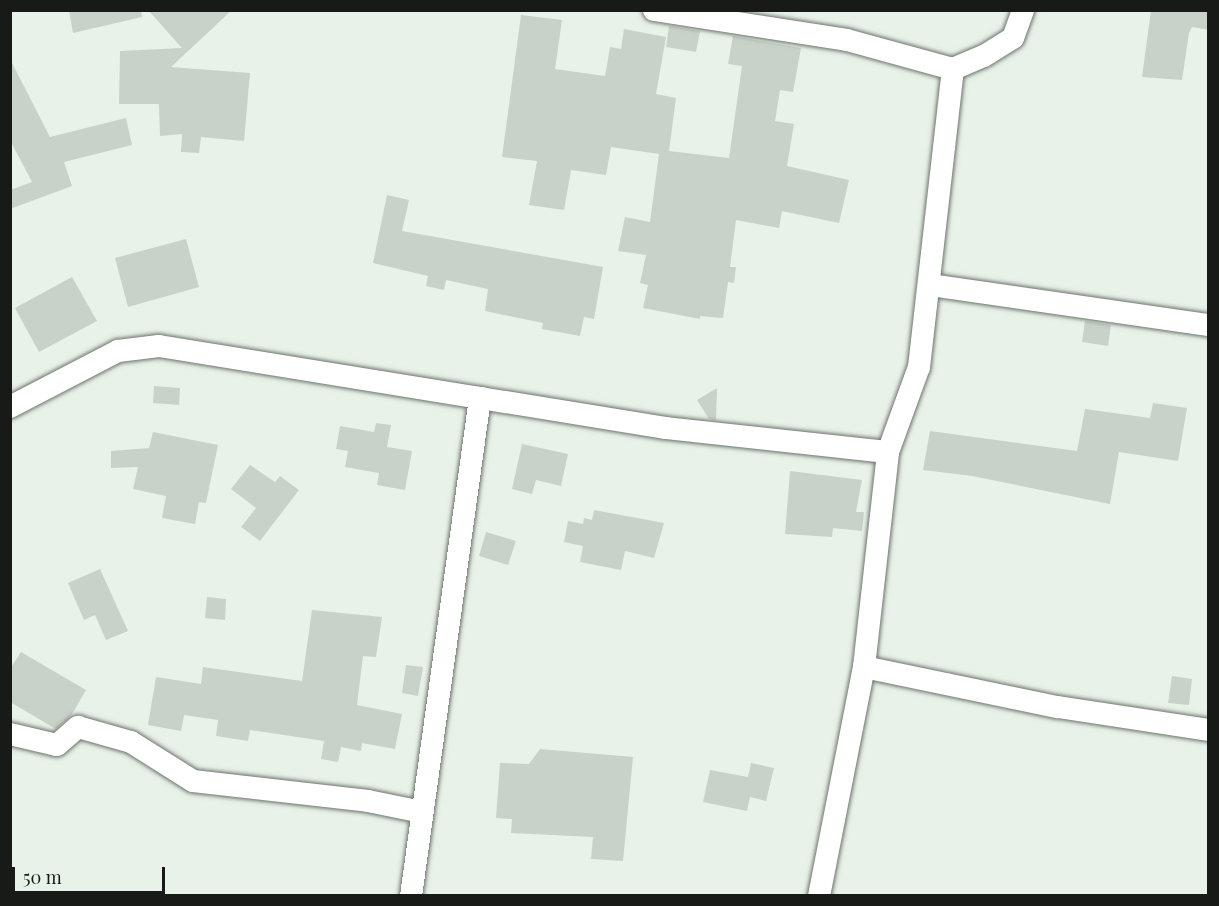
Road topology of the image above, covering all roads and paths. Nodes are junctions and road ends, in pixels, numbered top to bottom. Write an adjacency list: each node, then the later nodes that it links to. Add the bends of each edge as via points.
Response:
1 (654, 10): 3 (street, via 847,40)
2 (1023, 10): 3 (street, via 1013,38)
3 (953, 69): 4 (street)
4 (930, 285): 5 (street); 8 (street, via 919,367)
5 (1209, 325)
6 (480, 398): 7 (street, via 159,346 118,351); 8 (street, via 666,428); 12 (street)
7 (10, 407)
8 (888, 452): 9 (street)
9 (864, 667): 10 (street, via 1058,707); 14 (street)
10 (1209, 730)
11 (10, 734): 12 (street, via 57,745 78,727 131,742 193,781 368,801)
12 (422, 812): 13 (street)
13 (411, 896)
14 (819, 896)

